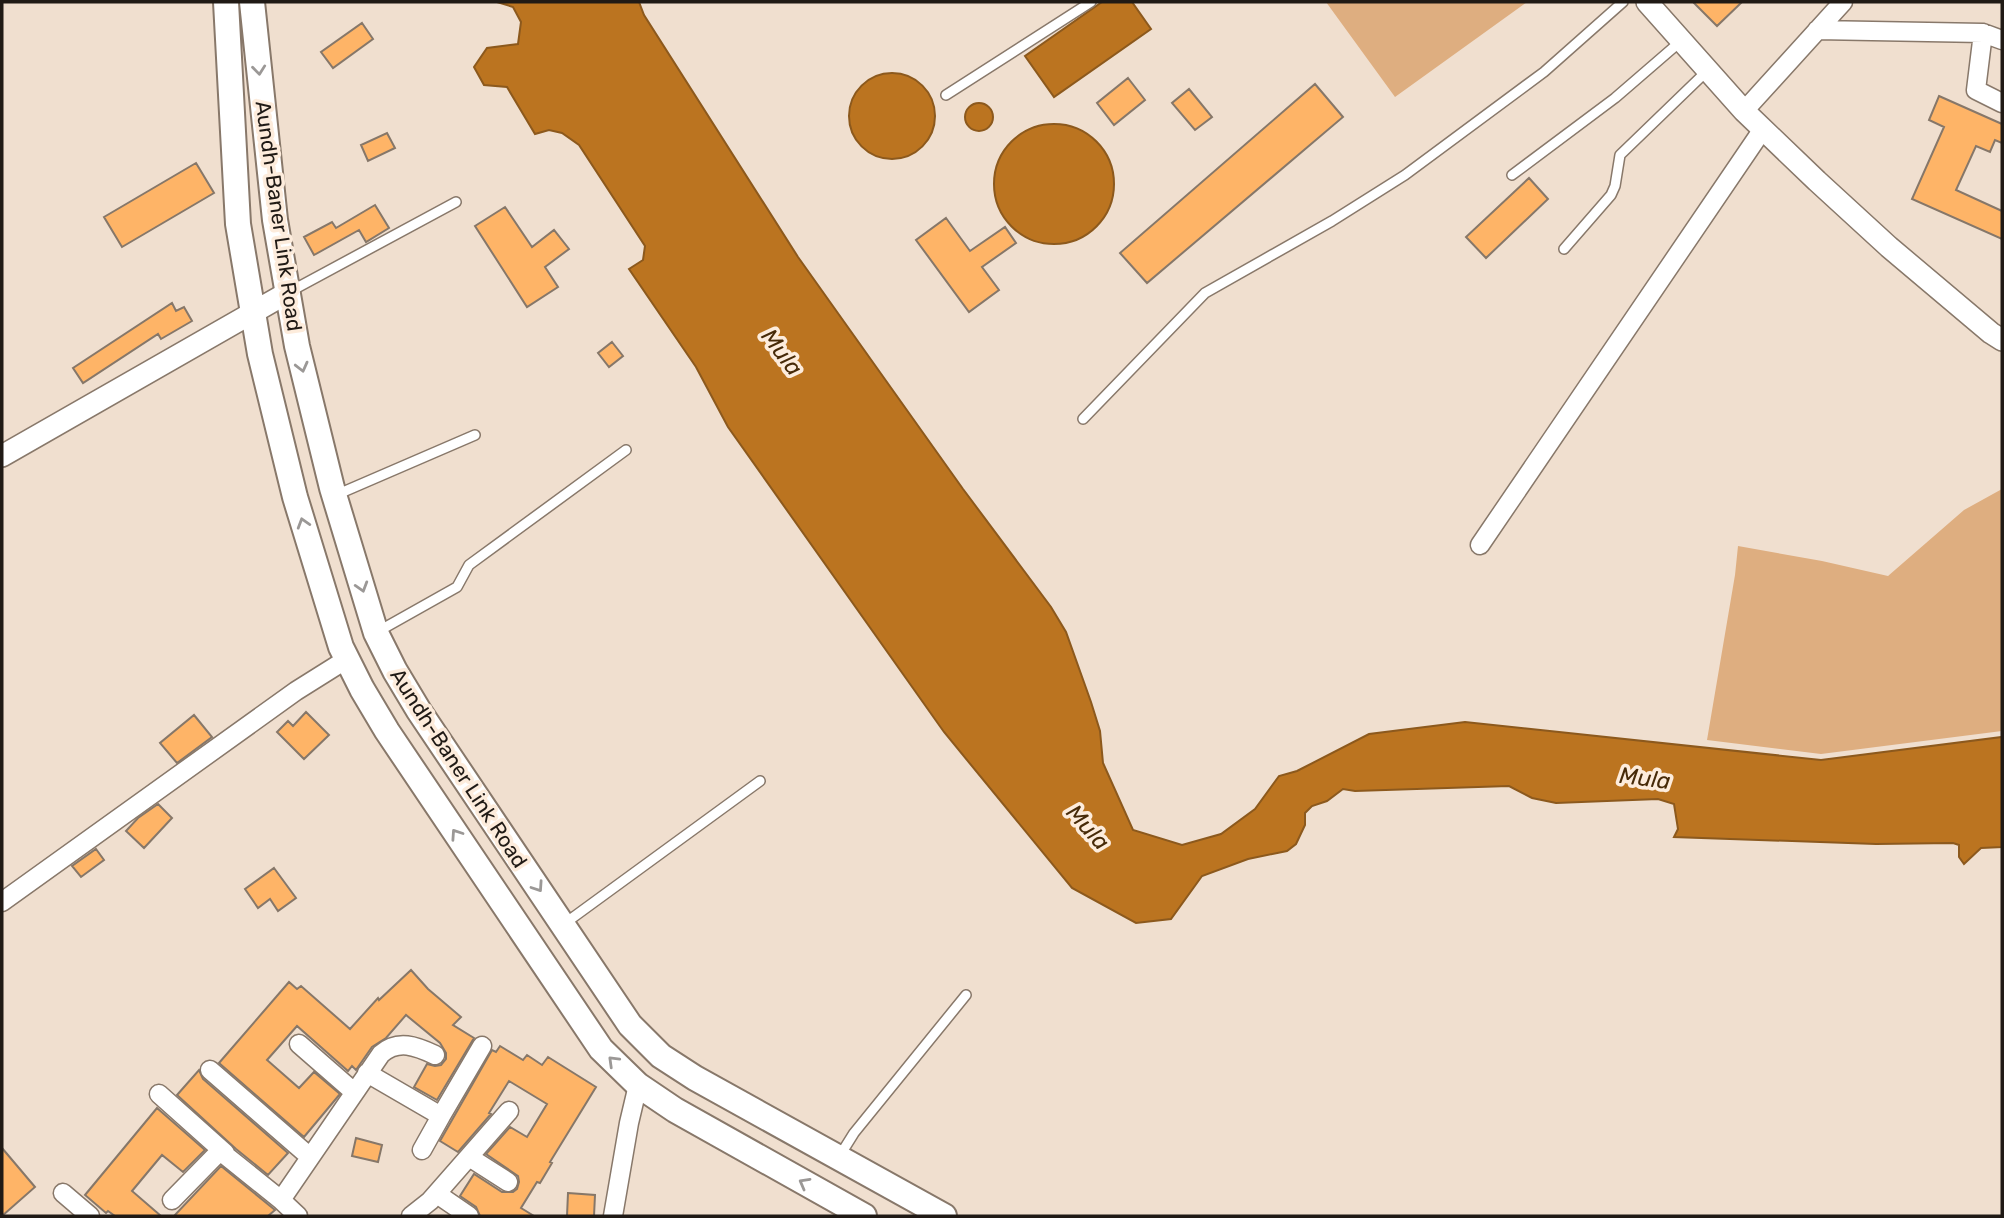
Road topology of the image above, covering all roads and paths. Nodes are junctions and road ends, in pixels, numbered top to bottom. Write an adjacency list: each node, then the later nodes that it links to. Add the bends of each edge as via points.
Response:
1 (226, 2): 20 (main road, Aundh-Baner Link Road, via 238,224)
2 (252, 2): 19 (main road, Aundh-Baner Link Road, one-way to 19)
3 (1091, 2): 12 (lane)
4 (1623, 2): 22 (lane, via 1544,72 1405,175 1205,293)
5 (1843, 2): 7 (street)
6 (1653, 4): 9 (street)
7 (1817, 30): 8 (street); 14 (street)
8 (1983, 33): 10 (street); 13 (street, via 1976,90)
9 (1682, 40): 11 (street); 16 (lane, via 1644,75)
10 (2002, 40)
11 (1708, 70): 14 (street); 18 (lane, via 1620,155 1611,195)
12 (946, 95)
13 (2002, 103)
14 (1744, 111): 15 (street)
15 (1763, 129): 21 (street, via 1889,247); 27 (street)
16 (1512, 176)
17 (456, 202): 19 (lane)
18 (1563, 249)
19 (287, 293): 20 (street); 26 (main road, Aundh-Baner Link Road, one-way to 26)
20 (252, 313): 25 (street); 29 (main road, Aundh-Baner Link Road, one-way to 20, via 295,497)
21 (1998, 332)
22 (1083, 419)
23 (475, 435): 26 (lane)
24 (626, 450): 28 (lane, via 470,565 457,587)
25 (2, 456)
26 (334, 495): 28 (main road, Aundh-Baner Link Road, one-way to 28)
27 (1480, 545)
28 (376, 633): 32 (main road, Aundh-Baner Link Road, one-way to 32, via 418,711)
29 (347, 659): 31 (street); 40 (main road, Aundh-Baner Link Road, one-way to 29, via 601,1049 387,731)
30 (760, 781): 32 (lane)
31 (2, 902)
32 (563, 925): 37 (main road, Aundh-Baner Link Road, via 630,1025)
33 (966, 995): 49 (lane)
34 (299, 1044): 41 (street)
35 (482, 1046): 44 (street)
36 (435, 1055): 39 (street, via 409,1046 390,1046)
37 (661, 1056): 40 (main road); 49 (main road, Aundh-Baner Link Road)
38 (210, 1070): 47 (street)
39 (367, 1073): 41 (street); 44 (street)
40 (638, 1085): 58 (street); 59 (main road, Aundh-Baner Link Road, one-way to 40)
41 (354, 1092): 47 (street)
42 (159, 1094): 46 (street)
43 (509, 1111): 48 (street)
44 (441, 1116): 45 (street)
45 (422, 1150)
46 (225, 1153): 53 (street, via 216,1154); 54 (street)
47 (310, 1157): 54 (street)
48 (469, 1157): 50 (street); 52 (street)
49 (838, 1158): 60 (main road, Aundh-Baner Link Road)
50 (508, 1182)
51 (63, 1193): 55 (street)
52 (437, 1194): 56 (street); 57 (street)
53 (172, 1200)
54 (289, 1210)
55 (90, 1216)
56 (411, 1216)
57 (469, 1216)
58 (613, 1216)
59 (864, 1216)
60 (944, 1216)

